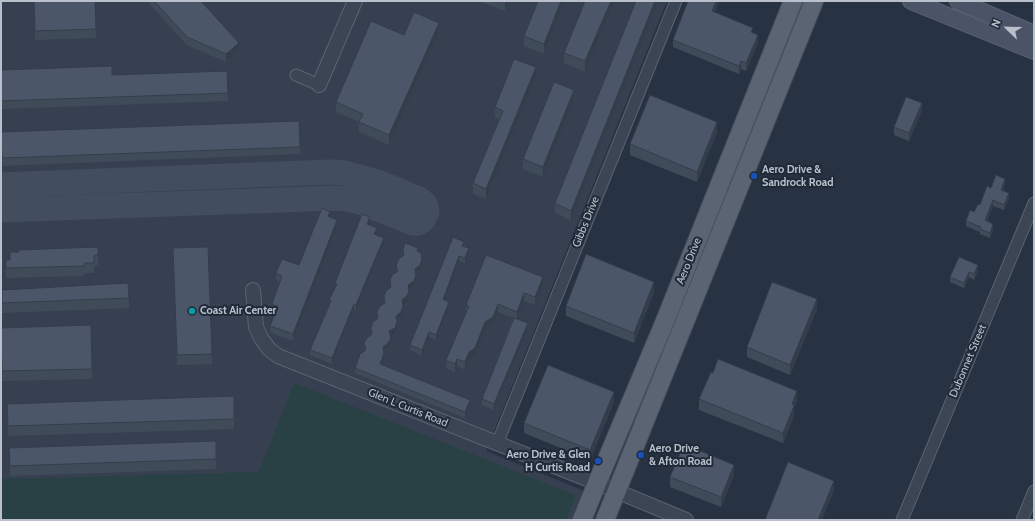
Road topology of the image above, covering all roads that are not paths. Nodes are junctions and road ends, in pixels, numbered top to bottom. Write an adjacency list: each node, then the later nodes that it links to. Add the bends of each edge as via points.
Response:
1 (354, 1): 10 (street)
2 (676, 1): 13 (street, Gibbs Drive)
3 (793, 1): 14 (main road, Aero Drive, via 665,321)
4 (814, 1): 14 (main road, Aero Drive, via 692,305)
5 (911, 1): 8 (main road)
6 (958, 1): 7 (main road)
7 (1034, 34)
8 (1034, 51)
9 (296, 75): 10 (street)
10 (319, 85)
11 (1034, 203): 19 (street, Dubonnet Street)
12 (253, 290): 13 (street, Glen L Curtis Road, via 256,327 265,344 278,356)
13 (497, 444): 14 (street, Glen L Curtis Road)
14 (607, 487): 16 (main road, Aero Drive); 17 (main road, Aero Drive); 18 (street, Glen L Curtis Road)
15 (1034, 491): 20 (street)
16 (582, 520)
17 (605, 520)
18 (686, 520)
19 (902, 520)
20 (1022, 520)

